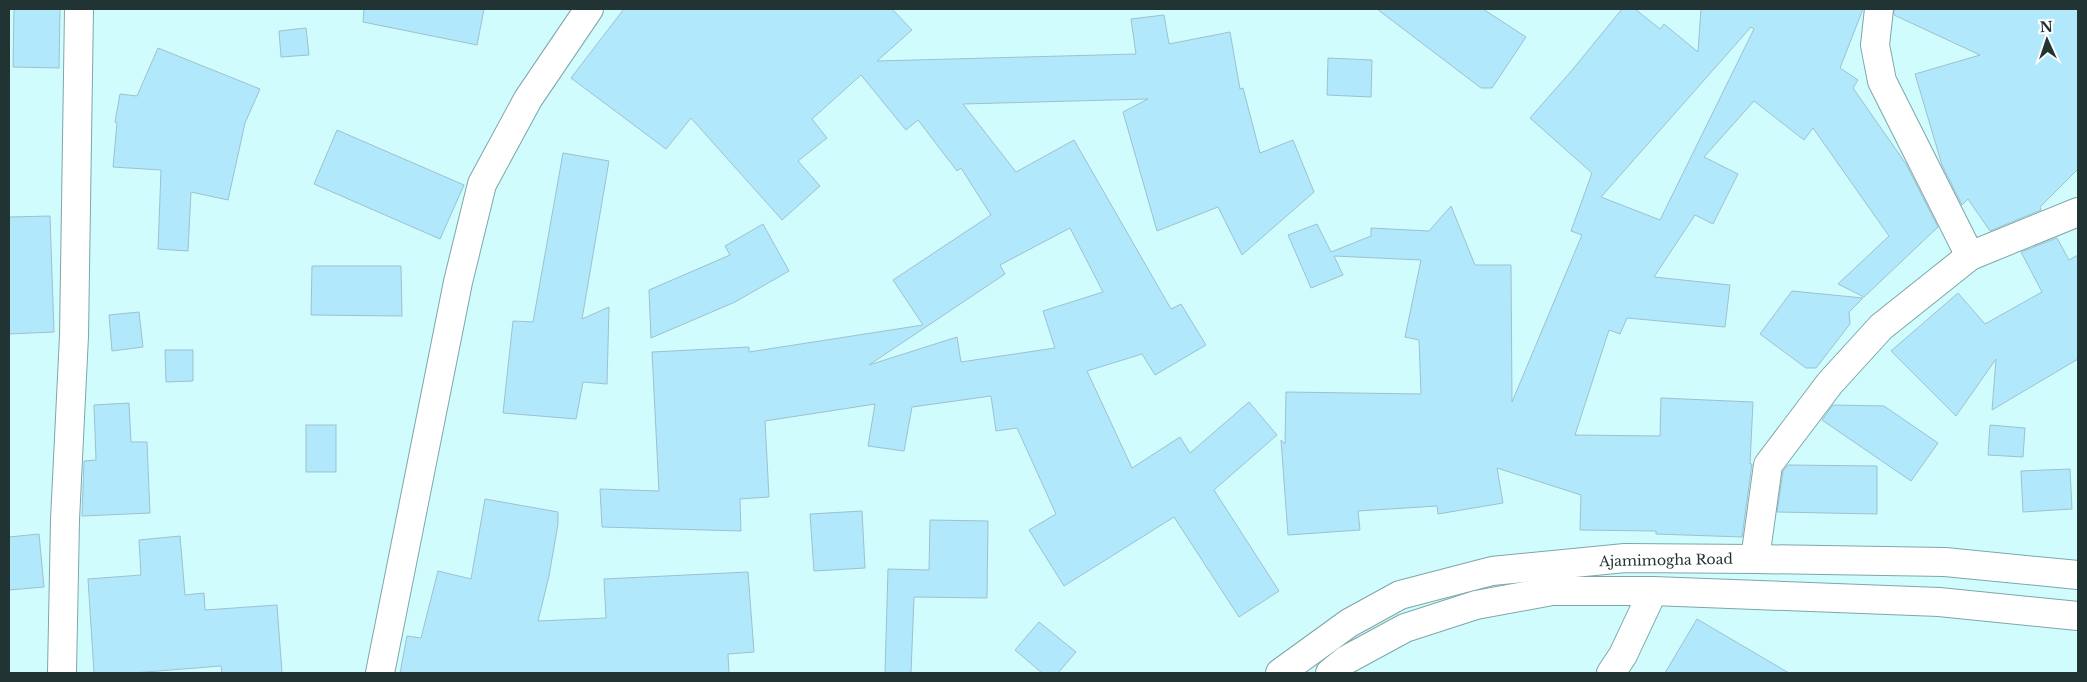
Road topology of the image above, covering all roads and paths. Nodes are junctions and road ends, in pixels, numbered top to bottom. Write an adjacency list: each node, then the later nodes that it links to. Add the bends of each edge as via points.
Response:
1 (79, 9): 10 (street, via 74,336)
2 (589, 9): 11 (street, via 528,99 482,184 458,282)
3 (1879, 9): 5 (street, via 1875,45 1882,81)
4 (2078, 212): 5 (street)
5 (1970, 256): 6 (street, via 1881,327 1830,383 1768,465)
6 (1755, 559): 7 (street, Ajamimogha Road, via 1945,562); 12 (street, Ajamimogha Road, via 1624,558 1492,571 1400,595 1348,623)
7 (2078, 575)
8 (1653, 591): 9 (street, via 1940,602); 13 (street, via 1552,591 1476,605 1405,628 1346,660); 14 (street, via 1623,655)
9 (2078, 616)
10 (62, 673)
11 (380, 673)
12 (1280, 673)
13 (1330, 673)
14 (1610, 673)

